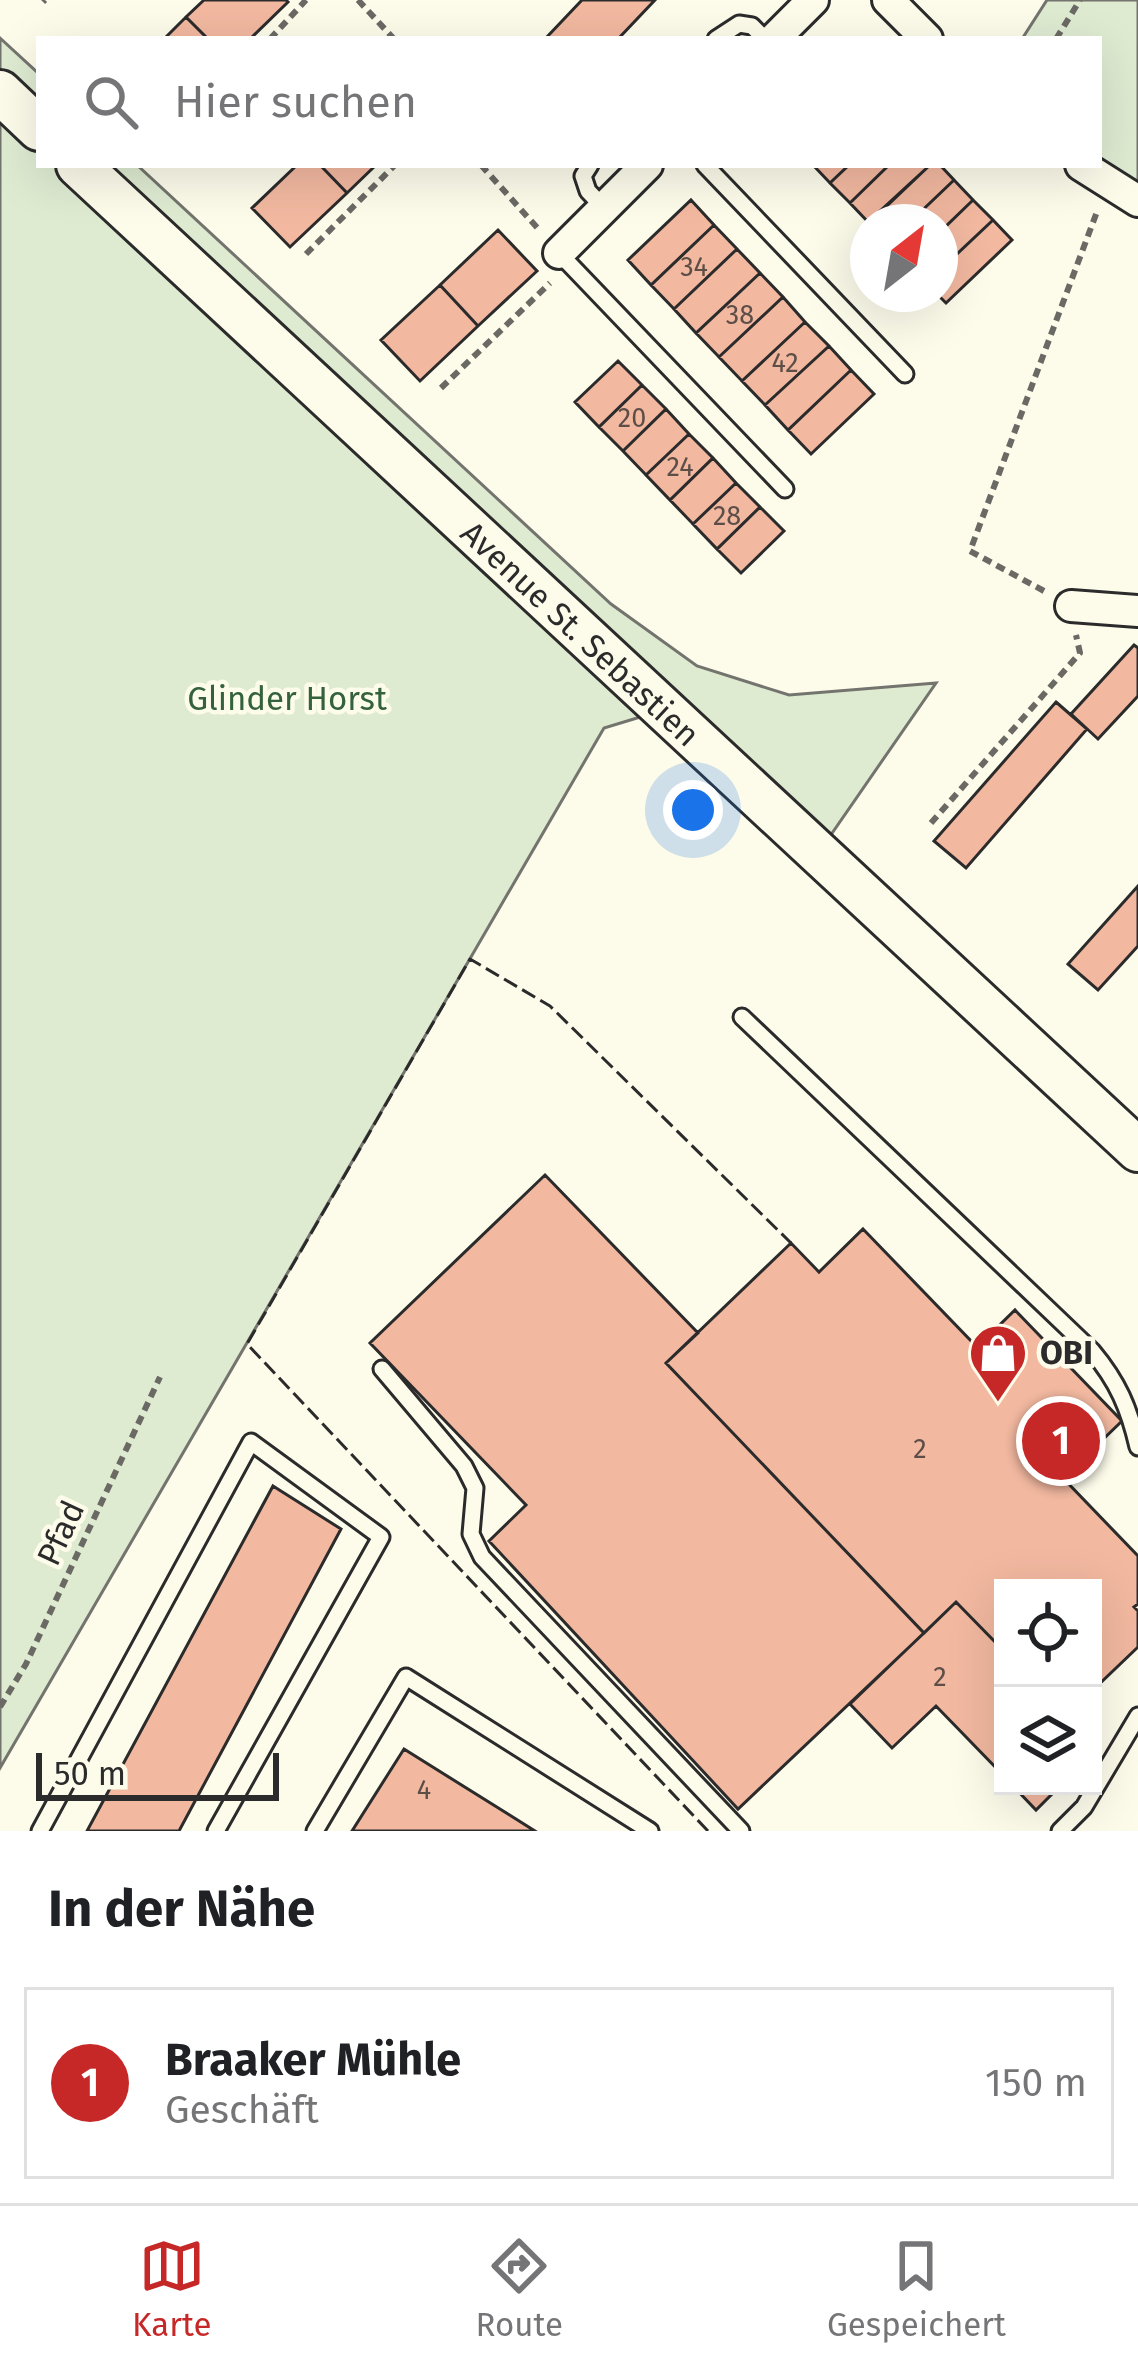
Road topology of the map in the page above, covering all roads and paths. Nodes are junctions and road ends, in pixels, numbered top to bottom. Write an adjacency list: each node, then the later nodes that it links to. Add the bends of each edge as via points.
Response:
1 (306, 0): 6 (path)
2 (358, 0): 7 (path)
3 (813, 0): 10 (street)
4 (888, 0): 11 (street)
5 (1080, 0): 12 (path)
6 (273, 36)
7 (391, 36)
8 (721, 36): 9 (lane, via 739,24)
9 (765, 36)
10 (772, 36)
11 (924, 36)
12 (1058, 36)
13 (0, 92): 14 (main road)
14 (36, 126)
15 (81, 168): 34 (main road, Avenue St. Sebastien)
16 (392, 168): 25 (path)
17 (484, 168): 26 (path)
18 (588, 168): 24 (lane, via 588,191)
19 (643, 168): 24 (street)
20 (708, 168): 27 (lane)
21 (1086, 168): 22 (street)
22 (1108, 183): 23 (street); 30 (path, via 970,551)
23 (1138, 201)
24 (604, 208): 26 (street)
25 (306, 254)
26 (564, 258): 28 (path); 29 (lane)
27 (905, 374)
28 (441, 388)
29 (785, 488)
30 (1071, 605): 31 (street); 32 (path, via 1080,653)
31 (1138, 611)
32 (931, 823)
33 (742, 1017): 37 (lane, via 1093,1351 1128,1404)
34 (1138, 1150)
35 (382, 1369): 44 (lane, via 464,1466 475,1488 471,1534 482,1557)
36 (160, 1377): 38 (path, Pfad)
37 (1138, 1447)
38 (0, 1707)
39 (1138, 1716): 45 (lane, via 1084,1808)
40 (40, 1831): 41 (lane, via 251,1442 381,1537)
41 (216, 1831)
42 (315, 1831): 43 (lane, via 406,1678)
43 (650, 1831)
44 (741, 1831)
45 (1060, 1831)

